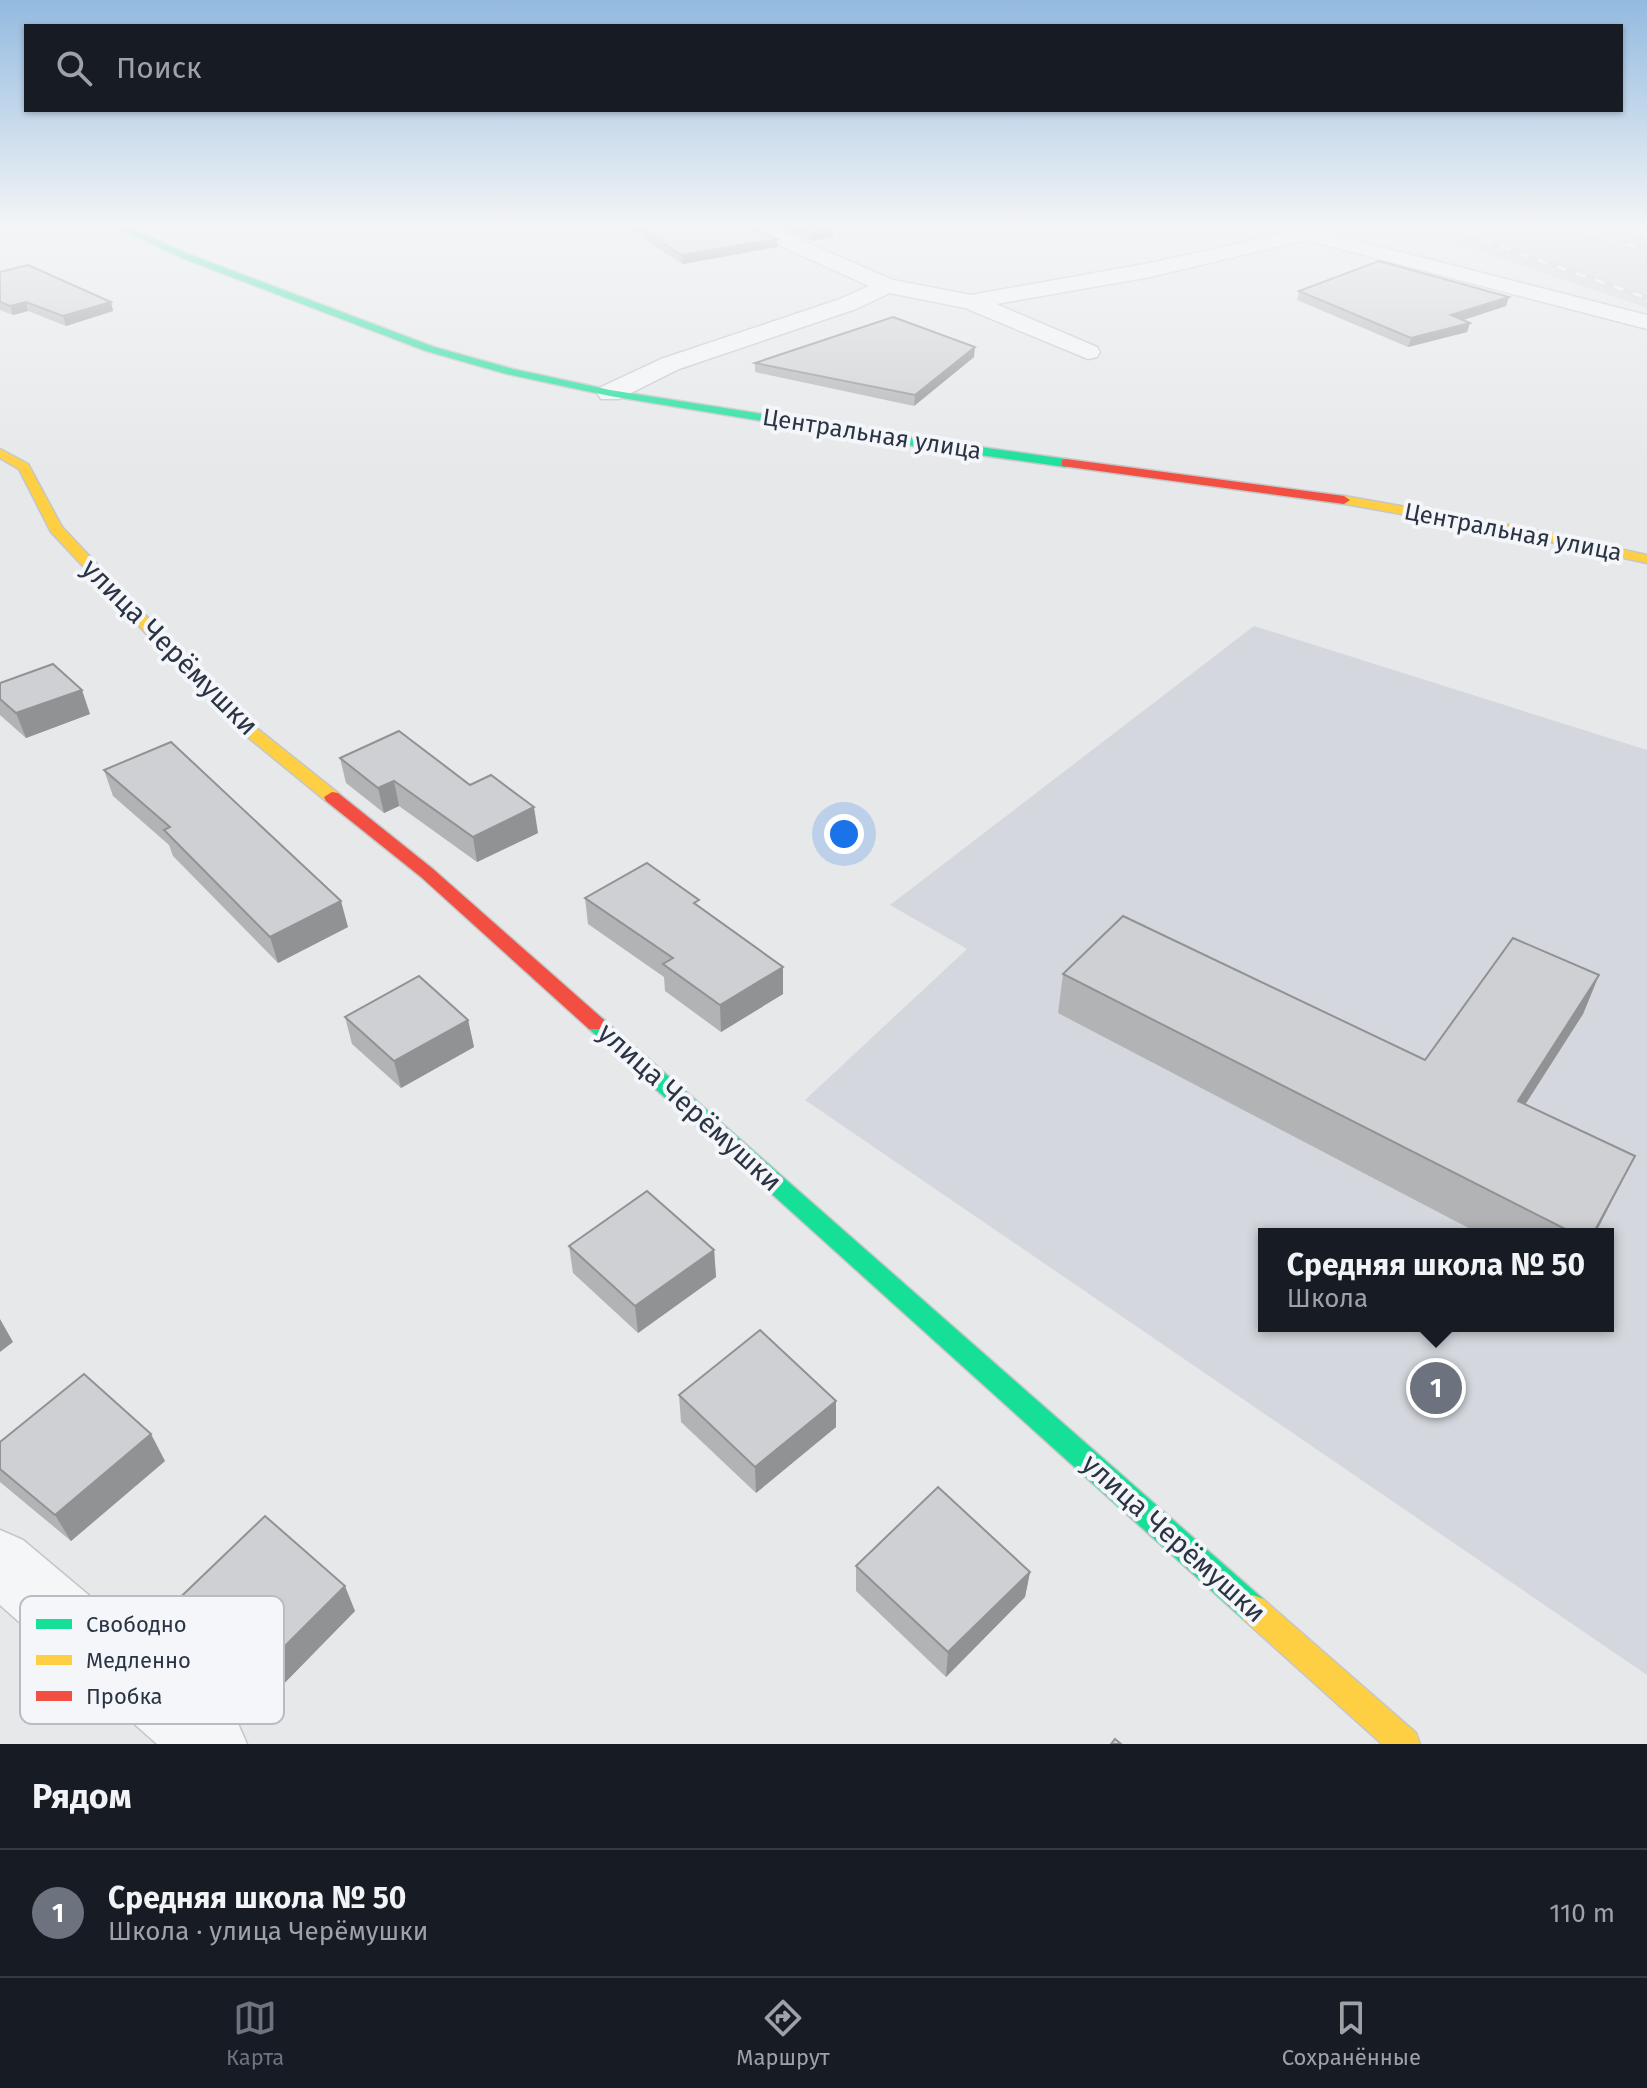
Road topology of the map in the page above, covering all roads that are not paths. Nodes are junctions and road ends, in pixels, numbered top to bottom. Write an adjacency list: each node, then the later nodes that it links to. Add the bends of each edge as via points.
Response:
1 (323, 308): 7 (street, Центральная улица, via 430,349)
2 (835, 308): 7 (street, via 670,364)
3 (986, 308): 6 (street)
4 (1594, 308): 5 (street)
5 (1647, 322)
6 (1088, 352)
7 (610, 393): 9 (street, Центральная улица, via 914,442 1356,502)
8 (0, 453): 14 (street, улица Черёмушки, via 24,467 56,529 233,717 427,873)
9 (1647, 559)
10 (0, 1562): 11 (street)
11 (39, 1596)
12 (188, 1724): 13 (street)
13 (211, 1744)
14 (1405, 1744)

